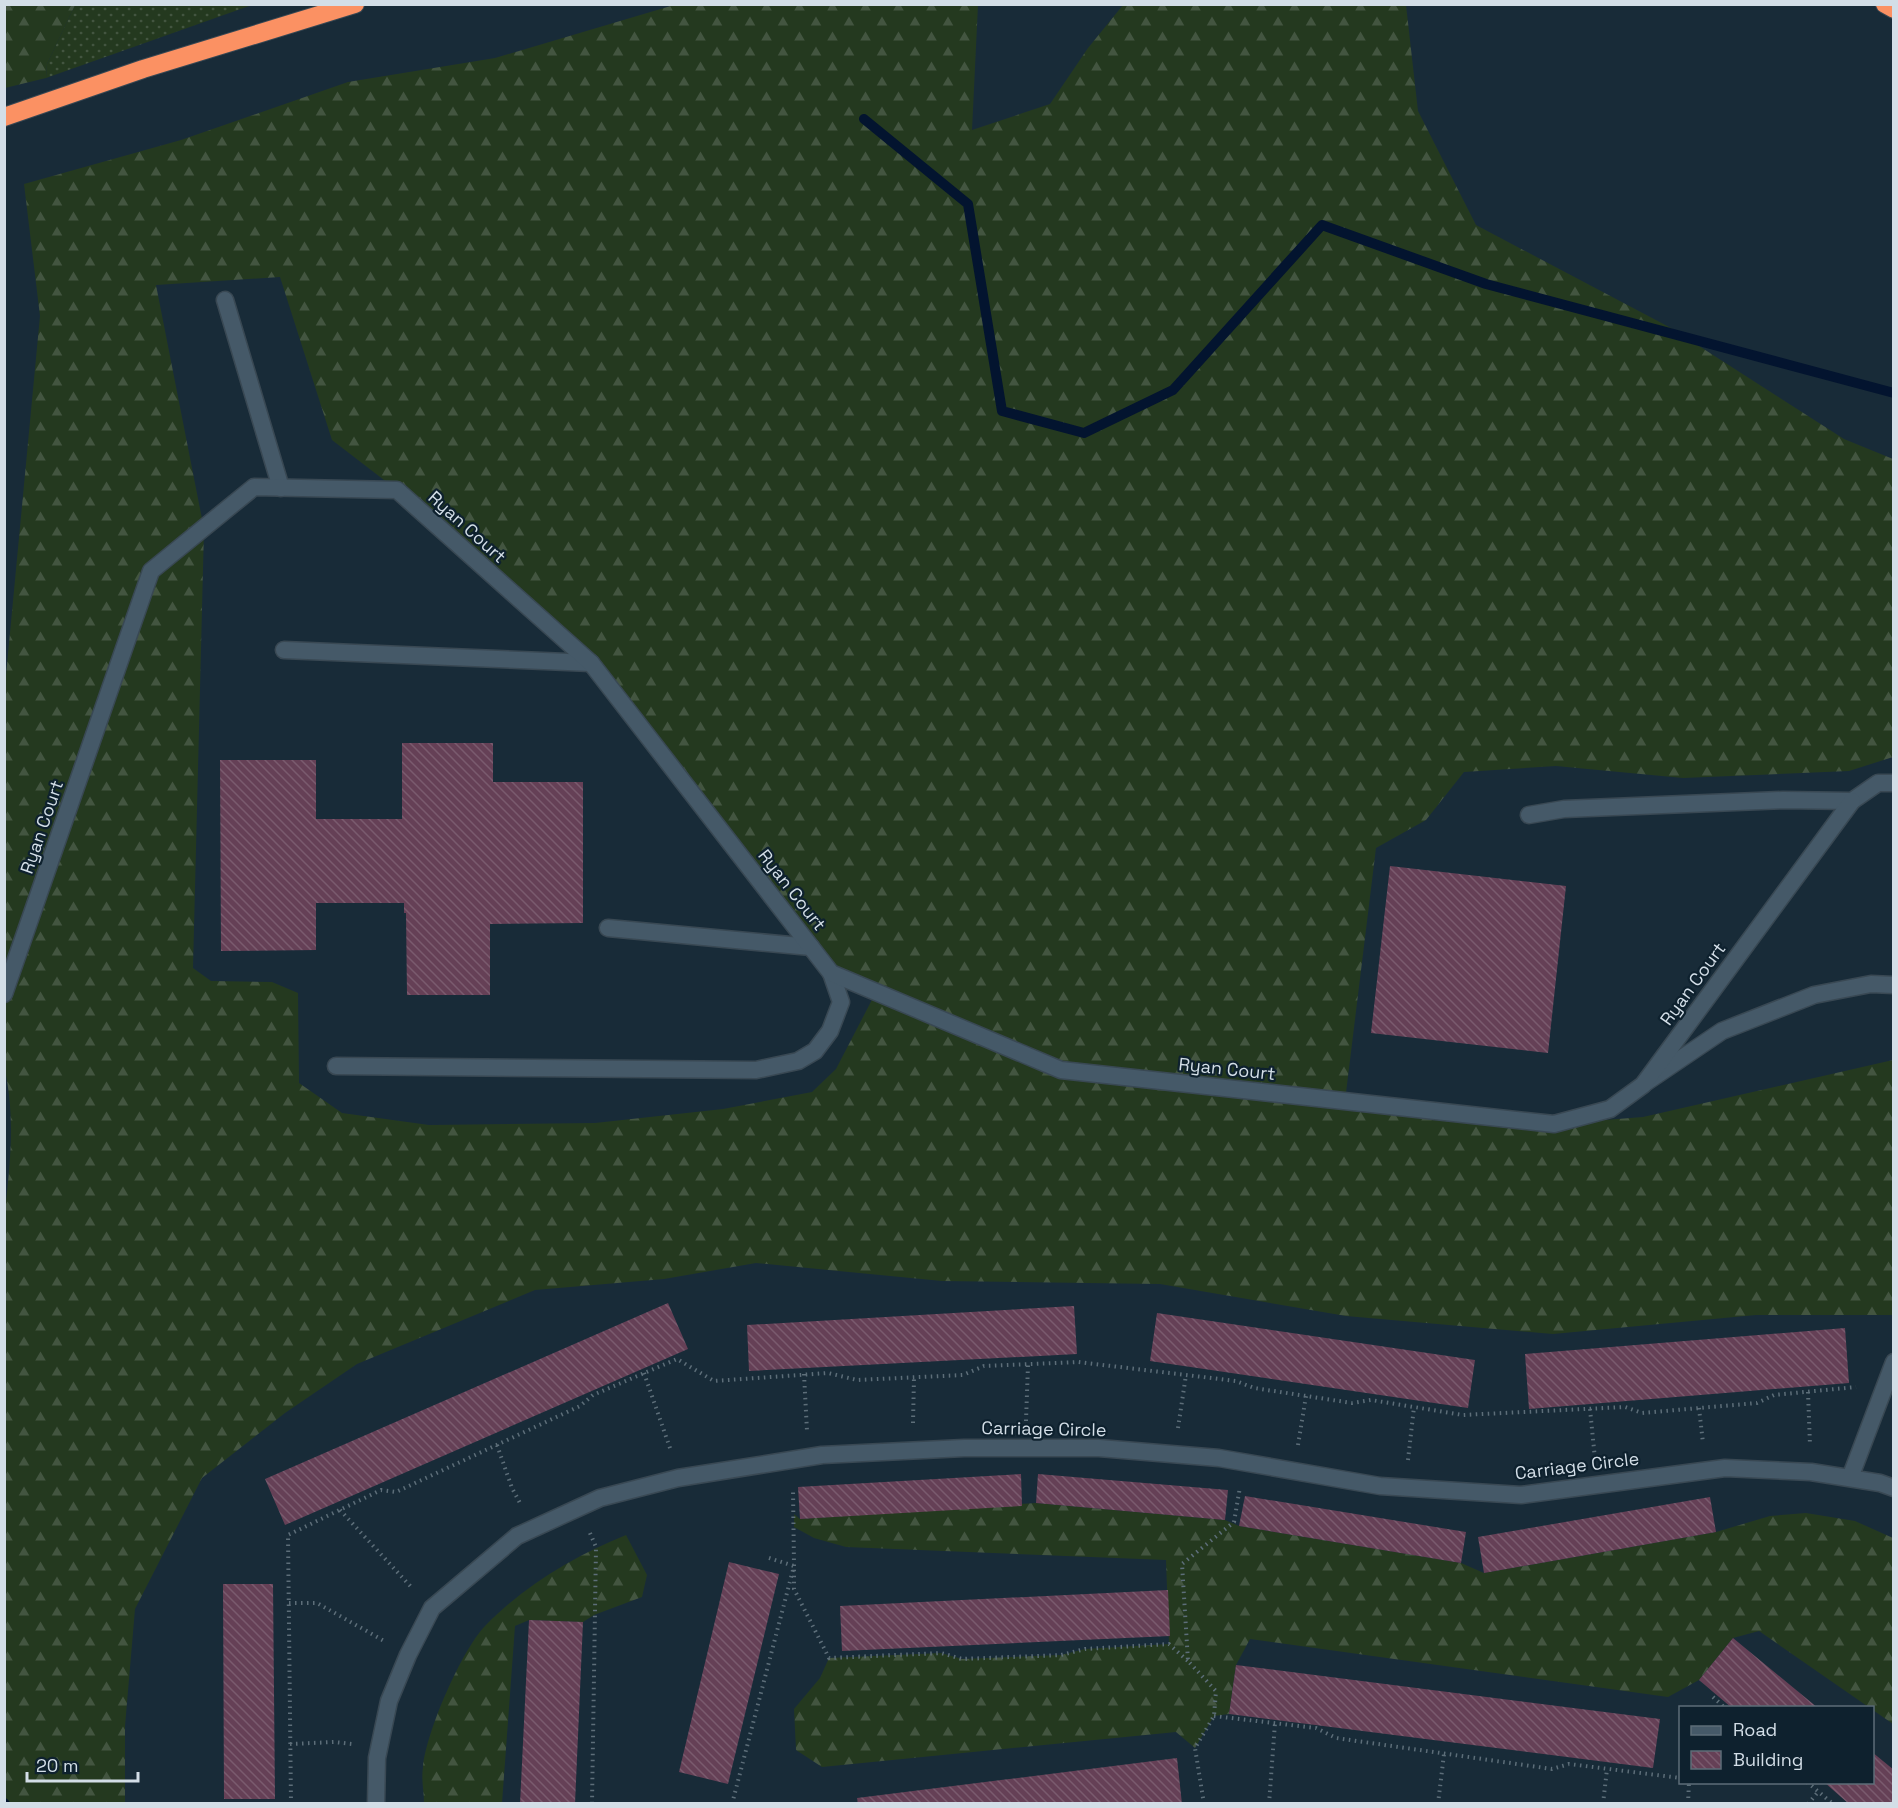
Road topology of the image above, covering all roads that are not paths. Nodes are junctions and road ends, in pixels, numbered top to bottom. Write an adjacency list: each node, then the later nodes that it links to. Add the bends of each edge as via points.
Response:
1 (355, 4): 4 (highway, via 143,69)
2 (1885, 4): 3 (highway)
3 (1893, 9)
4 (4, 117)
5 (225, 300): 6 (street)
6 (281, 488): 8 (street, Ryan Court, via 397,490); 16 (street, Ryan Court, via 254,487 151,571)
7 (284, 650): 8 (street)
8 (591, 663): 13 (street, Ryan Court)
9 (1893, 783): 10 (street, Ryan Court, via 1878,783)
10 (1852, 801): 11 (street, via 1564,809); 18 (street, Ryan Court)
11 (1529, 815)
12 (608, 928): 13 (street)
13 (811, 947): 14 (street, Ryan Court)
14 (831, 973): 17 (street, via 841,1002 830,1031 815,1051 798,1061 756,1070); 18 (street, Ryan Court, via 1061,1070 1554,1124 1610,1109)
15 (1893, 985): 18 (street, via 1871,984 1814,995 1722,1031)
16 (4, 994)
17 (336, 1066)
18 (1643, 1085)
19 (1893, 1362): 20 (street)
20 (1851, 1478): 21 (street, Carriage Circle); 22 (street, Carriage Circle, via 1725,1468 1521,1495 1380,1486 1245,1463 1099,1448 912,1450 810,1457 678,1478 600,1498 517,1536 432,1608 389,1701 379,1748)
21 (1893, 1488)
22 (376, 1803)

